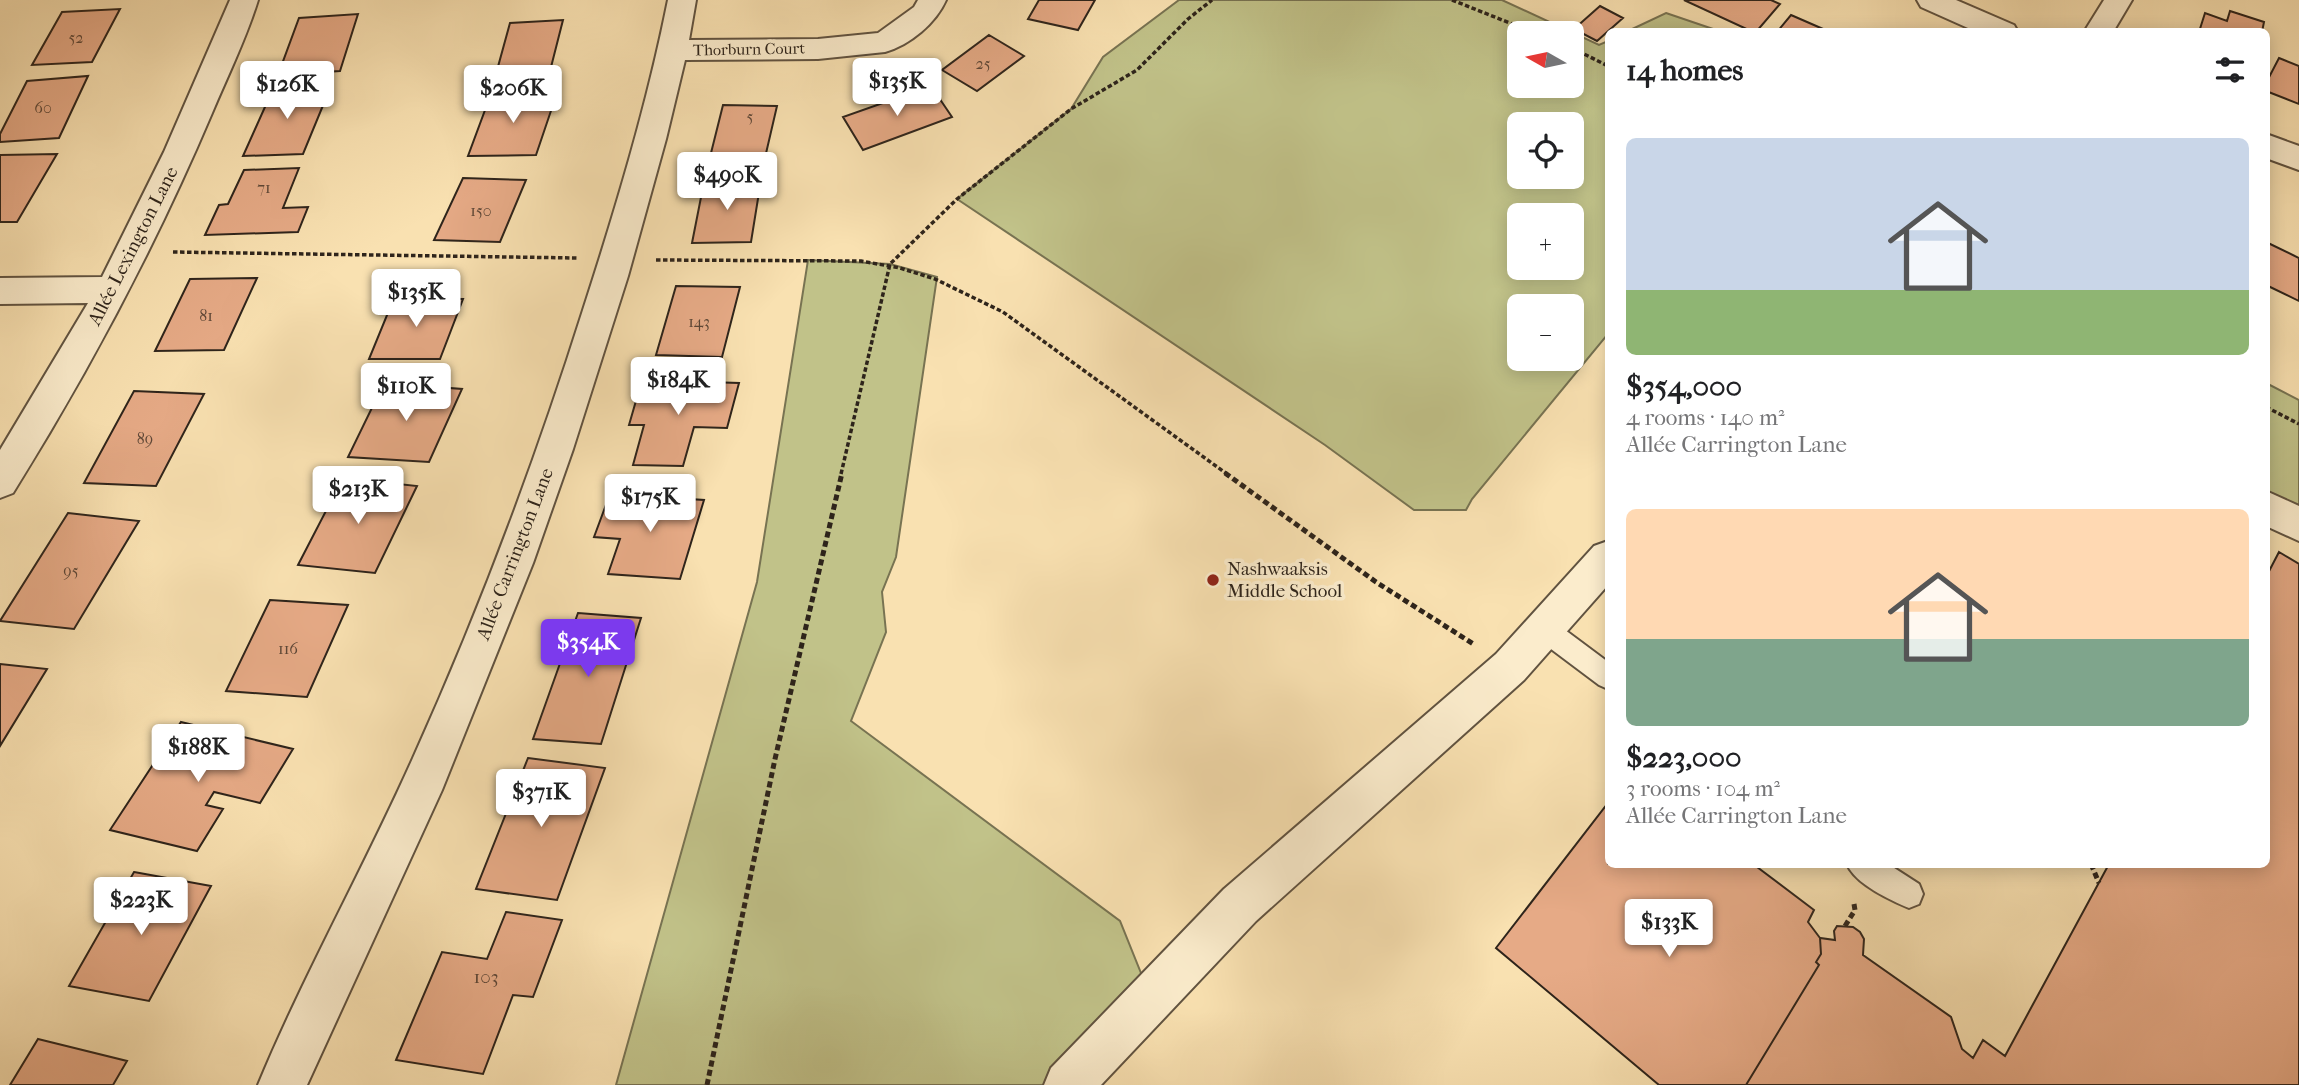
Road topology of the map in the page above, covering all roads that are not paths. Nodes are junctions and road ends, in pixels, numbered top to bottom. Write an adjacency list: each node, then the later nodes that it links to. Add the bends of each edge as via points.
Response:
1 (244, 0): 11 (street, Allée Lexington Lane, via 180,154)
2 (682, 0): 8 (street, Allée Carrington Lane)
3 (932, 0): 8 (street, Thorburn Court, via 926,13 885,42 818,49)
4 (1931, 0): 6 (street)
5 (2118, 0): 7 (street)
6 (1995, 28)
7 (2100, 28)
8 (673, 50): 21 (street, Allée Carrington Lane, via 585,361 526,530 451,718)
9 (2270, 147): 10 (street)
10 (2299, 159)
11 (112, 290): 12 (street); 13 (street, Allée Lexington Lane)
12 (0, 291)
13 (0, 482)
14 (2270, 509): 15 (street)
15 (2299, 525)
16 (1605, 561): 17 (street)
17 (1544, 629): 18 (lane); 22 (street, via 1510,667 1241,905)
18 (1605, 675)
19 (1867, 868): 20 (lane)
20 (1909, 894)
21 (282, 1085)
22 (1068, 1085)

